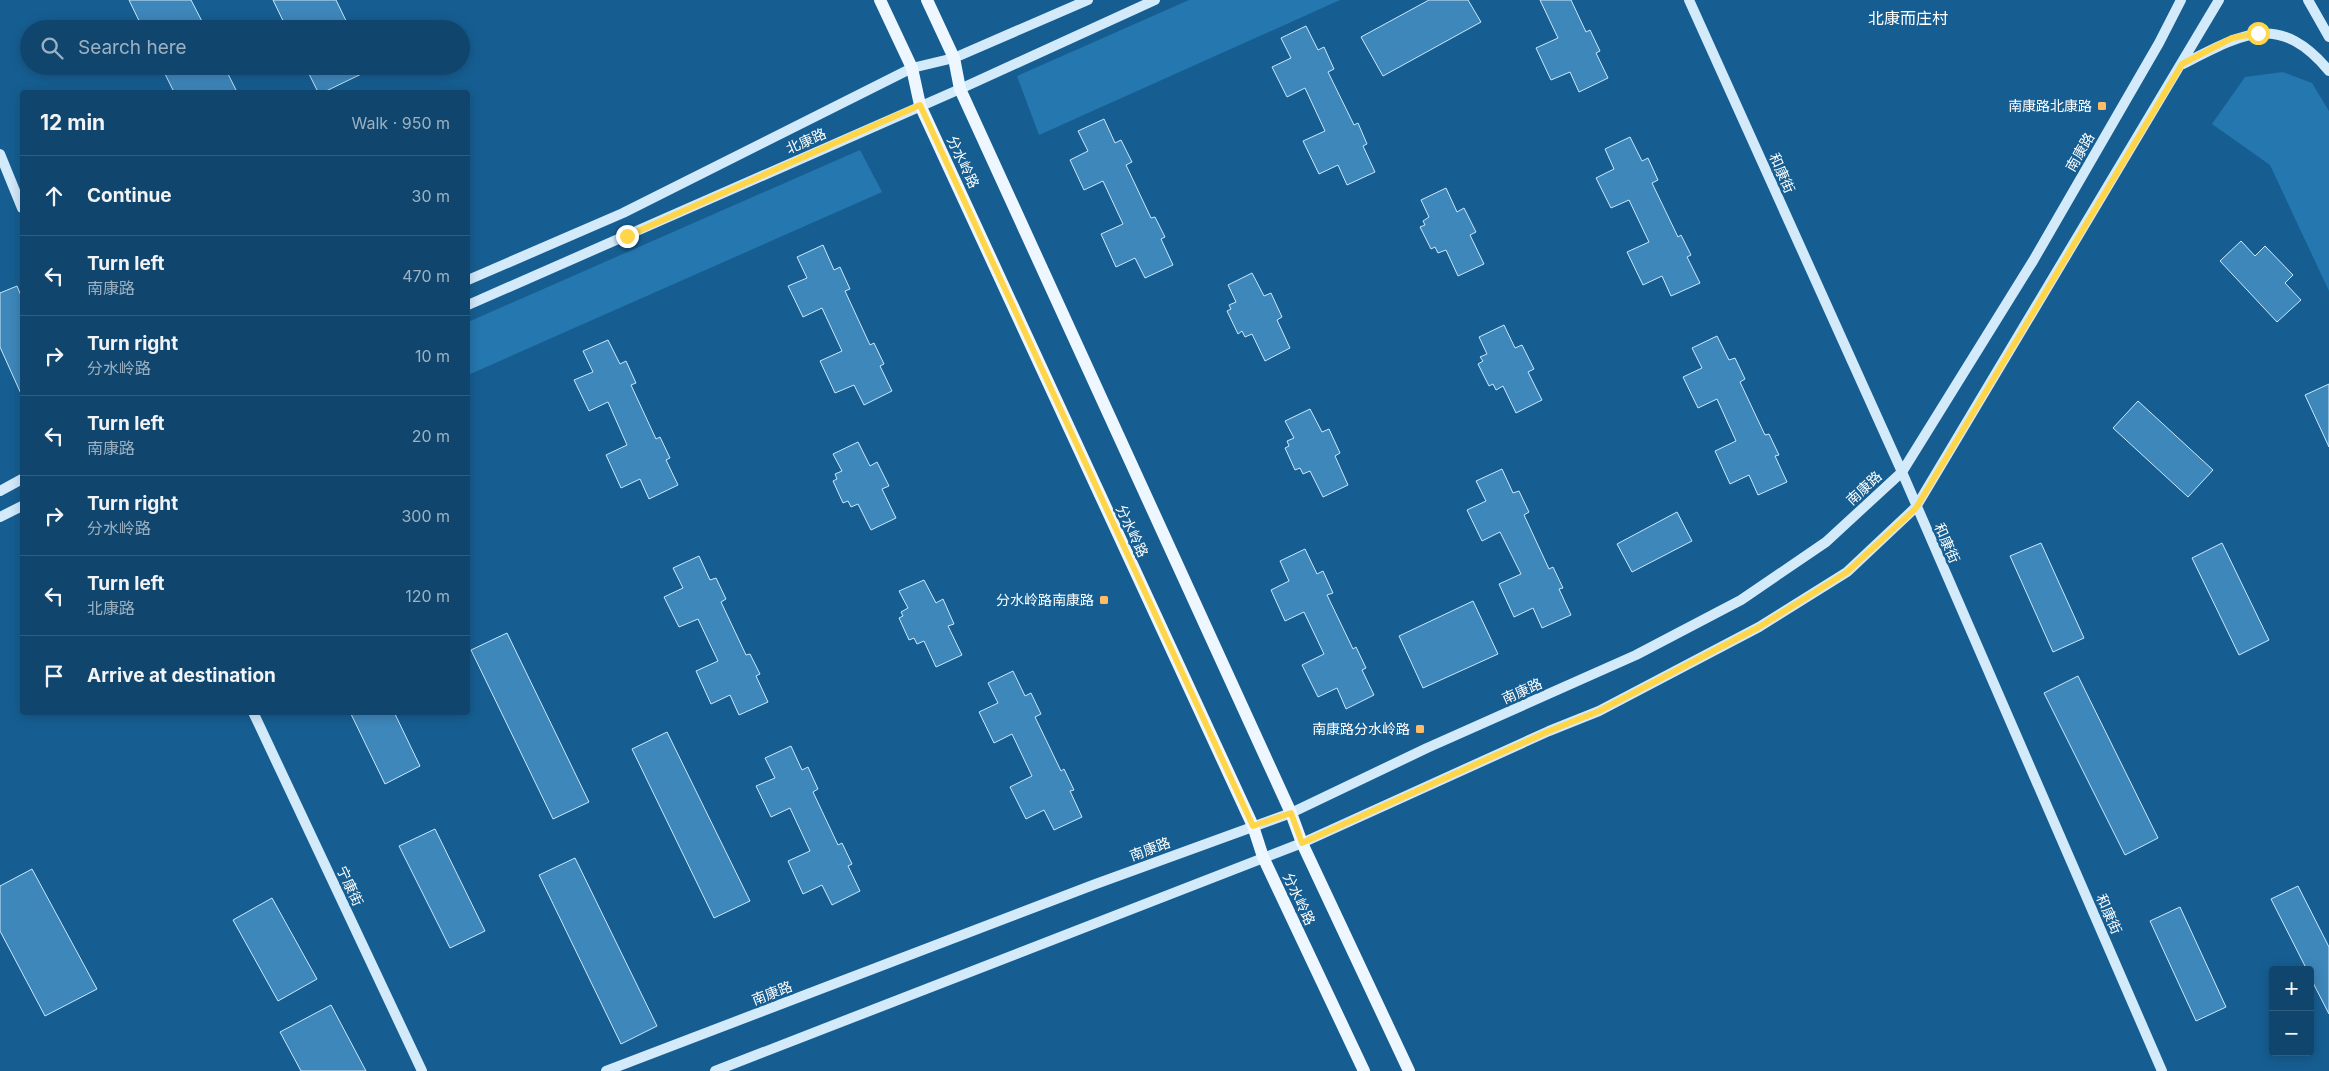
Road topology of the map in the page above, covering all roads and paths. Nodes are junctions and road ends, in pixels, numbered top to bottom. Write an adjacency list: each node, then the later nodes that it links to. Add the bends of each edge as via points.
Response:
1 (880, 0): 12 (main road, 分水岭路)
2 (927, 0): 10 (main road, 分水岭路)
3 (1088, 0): 10 (street, 北康路)
4 (1155, 0): 14 (street, 北康路)
5 (1689, 0): 20 (street, 和康街)
6 (2181, 0): 20 (street, 南康路, via 2033,261)
7 (2219, 0): 11 (street)
8 (2308, 0): 9 (street)
9 (2329, 36)
10 (954, 58): 12 (street, 北康路); 14 (main road, 分水岭路)
11 (2182, 64): 13 (street, via 2232,38 2258,33 2289,37 2316,55); 24 (street)
12 (912, 68): 15 (main road, 分水岭路); 18 (street, 北康路, via 623,213)
13 (2329, 71)
14 (960, 89): 15 (street, 北康路); 27 (main road, 分水岭路)
15 (920, 105): 19 (street, 北康路); 28 (main road, 分水岭路)
16 (0, 154): 17 (street)
17 (20, 203)
18 (470, 279)
19 (470, 304)
20 (1902, 472): 24 (street, 和康街); 27 (street, 南康路, via 1826,542 1741,600 1636,655)
21 (20, 480): 22 (street)
22 (0, 491)
23 (20, 507): 25 (street)
24 (1916, 508): 29 (street, via 1847,572 1759,627 1599,711); 36 (street, 和康街)
25 (0, 517)
26 (254, 715): 31 (street, 宁康街)
27 (1291, 813): 28 (street, 南康路); 29 (main road, 分水岭路)
28 (1253, 826): 30 (main road, 分水岭路); 32 (street, 南康路)
29 (1302, 843): 30 (street); 35 (main road, 分水岭路)
30 (1263, 857): 33 (street); 34 (main road, 分水岭路)
31 (422, 1071)
32 (606, 1071)
33 (715, 1071)
34 (1364, 1071)
35 (1409, 1071)
36 (2162, 1071)

